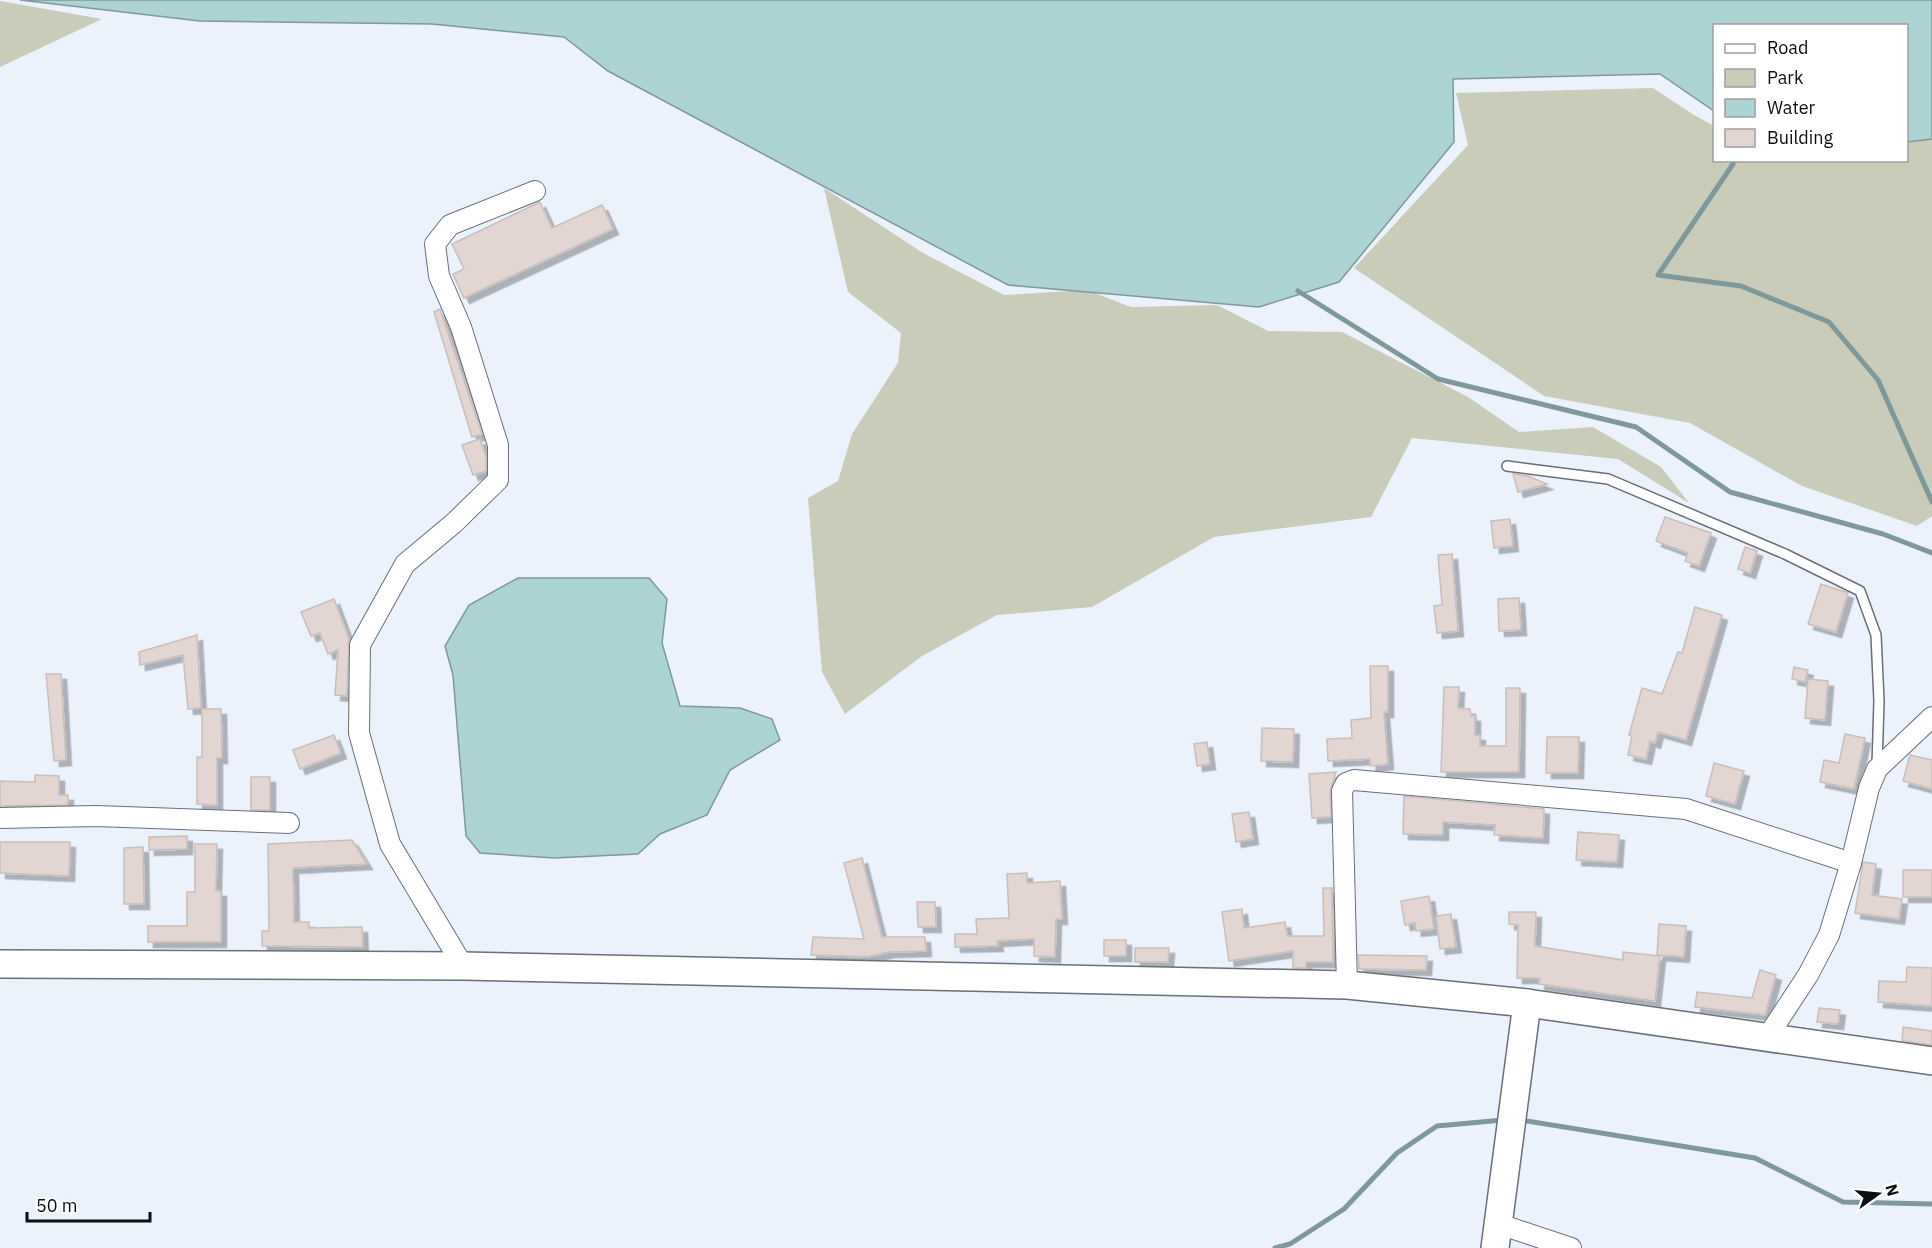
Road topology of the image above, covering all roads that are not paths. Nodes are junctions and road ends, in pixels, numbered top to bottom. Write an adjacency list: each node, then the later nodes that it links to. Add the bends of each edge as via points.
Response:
1 (535, 190): 9 (street, via 450,225 435,244 439,276 461,327 498,445 498,480 454,524 405,564 360,645 359,733 390,844)
2 (1507, 466): 4 (lane, via 1608,479 1785,554 1860,591 1876,634)
3 (1932, 717): 4 (street)
4 (1877, 769): 7 (street)
5 (0, 818): 6 (street, via 96,816)
6 (289, 823)
7 (1851, 863): 10 (street, via 1686,808 1354,780 1346,783 1342,791); 12 (street, via 1829,935)
8 (0, 964): 9 (main road)
9 (463, 966): 10 (main road)
10 (1347, 985): 11 (main road)
11 (1527, 1003): 12 (main road); 14 (main road)
12 (1768, 1036): 13 (main road)
13 (1932, 1061)
14 (1497, 1236): 15 (street)
15 (1571, 1248)

